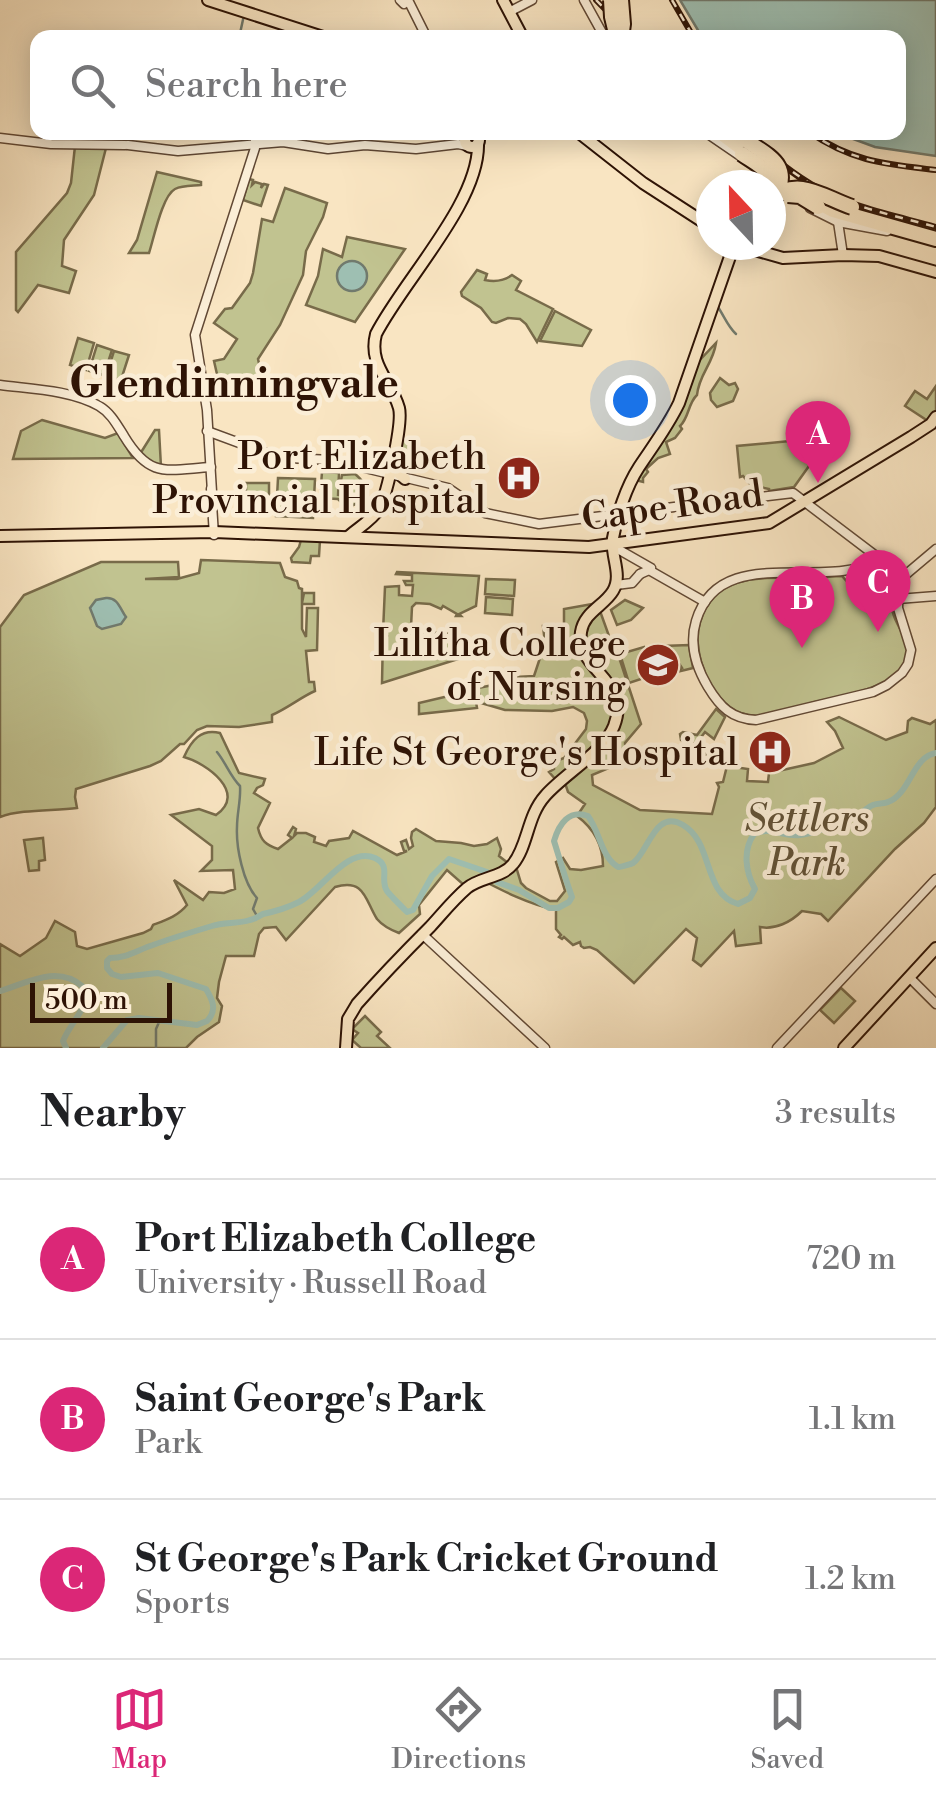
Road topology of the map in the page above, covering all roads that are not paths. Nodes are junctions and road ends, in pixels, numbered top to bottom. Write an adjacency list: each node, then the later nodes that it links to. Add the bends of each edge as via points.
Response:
1 (212, 0): 9 (main road)
2 (389, 0): 7 (street)
3 (500, 0): 8 (main road); 11 (main road)
4 (532, 0): 8 (street)
5 (584, 0): 13 (street)
6 (613, 1): 14 (highway, bridge)
7 (408, 4): 10 (street)
8 (509, 12): 12 (main road)
9 (304, 30)
10 (423, 30)
11 (516, 30)
12 (517, 30)
13 (610, 30)
14 (615, 30)
15 (1, 138): 23 (street, via 125,142 178,151)
16 (467, 140): 23 (street, via 328,149)
17 (472, 140): 37 (main road, via 474,161 460,202)
18 (588, 140): 28 (main road)
19 (596, 140): 27 (main road)
20 (731, 140): 30 (street)
21 (732, 140): 29 (highway, via 825,206)
22 (734, 140): 24 (highway, bridge)
23 (255, 142): 40 (street, via 194,335)
24 (780, 170)
25 (786, 191): 29 (highway, bridge, via 807,188)
26 (786, 196): 29 (highway, bridge, via 795,194 842,218)
27 (696, 214)
28 (696, 216)
29 (895, 225): 31 (highway)
30 (841, 228): 31 (street); 32 (street)
31 (928, 235)
32 (843, 253): 33 (main road); 34 (main road); 36 (main road, via 888,252)
33 (786, 254)
34 (786, 258)
35 (731, 260): 46 (main road, via 678,402 630,483)
36 (936, 270)
37 (414, 272): 41 (main road, via 374,342 375,360 401,415); 43 (main road, via 371,342 372,360 398,416)
38 (0, 386): 42 (street, via 96,405 153,467)
39 (936, 417): 45 (main road, Cape Road)
40 (208, 432): 42 (street); 43 (street, via 278,457 332,460)
41 (392, 458): 43 (main road); 44 (main road)
42 (210, 466): 47 (street)
43 (387, 475): 44 (street); 49 (main road, via 376,508)
44 (405, 479): 46 (street, via 451,489 485,513 539,524)
45 (808, 502): 46 (street, via 788,493); 50 (main road, Cape Road, via 769,526); 52 (street)
46 (621, 514): 50 (main road)
47 (214, 533): 48 (main road, Cape Road); 49 (main road, Cape Road)
48 (0, 537)
49 (345, 538): 50 (main road, Cape Road, via 582,552)
50 (614, 546): 54 (street); 55 (main road)
51 (936, 549): 56 (street)
52 (880, 560): 53 (street); 56 (street)
53 (864, 567): 56 (street); 58 (street, via 747,575 724,584)
54 (650, 569): 55 (street); 58 (street)
55 (617, 585): 60 (main road, via 581,635 588,659 617,699 609,736 538,806 511,868 466,889)
56 (902, 585): 57 (street); 58 (street, via 910,655 893,682 753,720 722,707 698,668 693,633)
57 (936, 596)
58 (706, 602)
59 (936, 880): 66 (street)
60 (423, 935): 64 (main road, via 348,1018); 65 (street)
61 (936, 950): 62 (main road)
62 (909, 979): 63 (street); 67 (main road)
63 (936, 1004)
64 (347, 1048)
65 (545, 1048)
66 (778, 1048)
67 (844, 1048)

